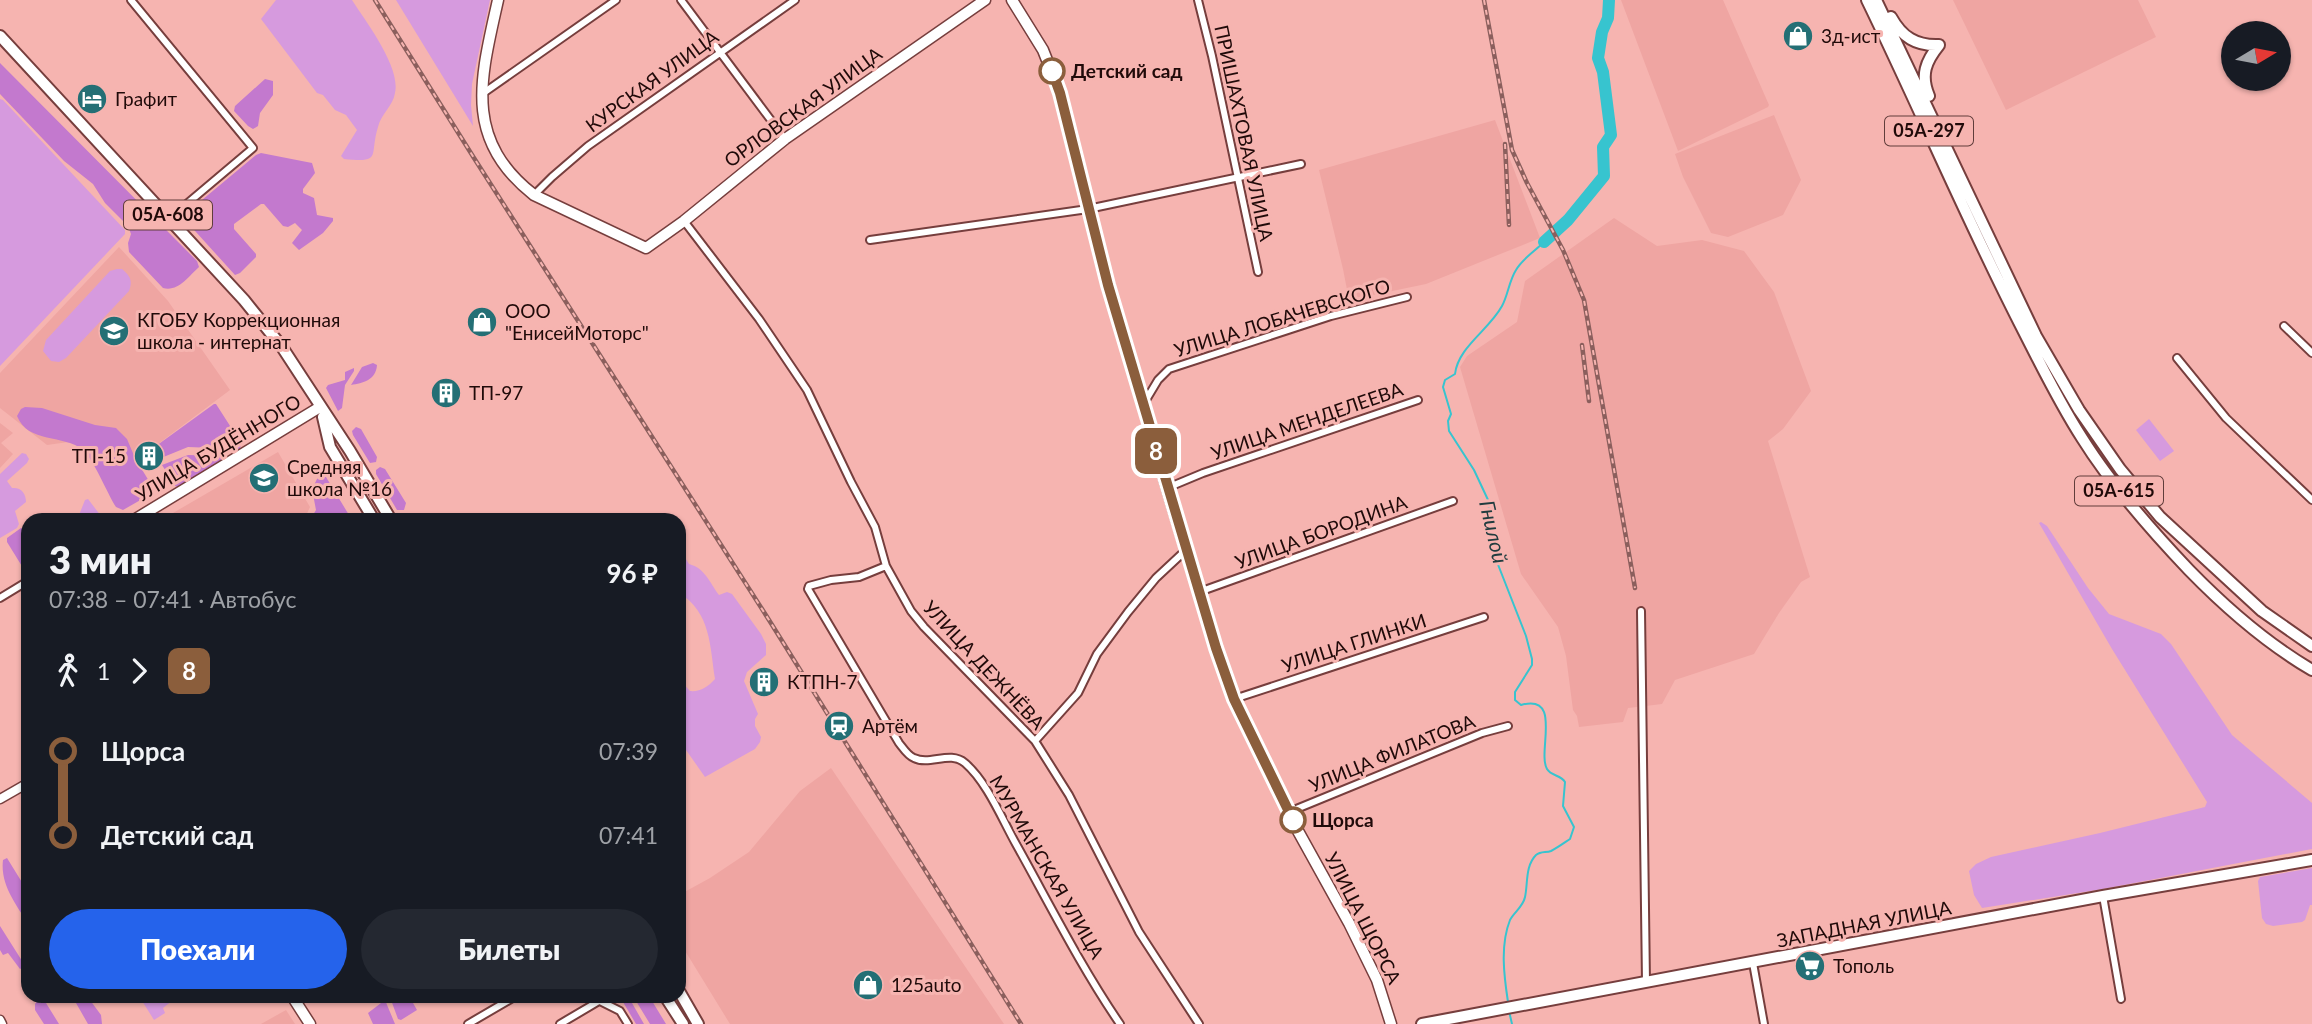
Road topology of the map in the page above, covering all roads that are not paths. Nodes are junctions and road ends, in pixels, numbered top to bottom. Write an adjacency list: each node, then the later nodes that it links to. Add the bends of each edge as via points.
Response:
1 (131, 0): 21 (street, via 253,148)
2 (498, 0): 14 (main road)
3 (616, 0): 14 (street)
4 (681, 0): 13 (street)
5 (795, 0): 13 (street, КУРСКАЯ УЛИЦА)
6 (985, 0): 15 (main road, ОРЛОВСКАЯ УЛИЦА)
7 (1012, 0): 20 (main road, УЛИЦА ЩОРСА, via 1043,50 1060,93)
8 (1198, 0): 18 (street, ПРИШАХТОВАЯ УЛИЦА)
9 (1867, 0): 25 (main road, 05А-297)
10 (1876, 0): 16 (main road, 05А-297)
11 (1883, 0): 16 (main road, via 1904,35 1922,44 1939,45 1928,59 1924,79)
12 (0, 36): 21 (main road, 05А-608)
13 (719, 52): 15 (street); 19 (street, КУРСКАЯ УЛИЦА, via 588,146)
14 (481, 95): 19 (main road, via 489,142 518,183)
15 (785, 139): 22 (main road, ОРЛОВСКАЯ УЛИЦА)
16 (1953, 160): 23 (main road, 05А-297)
17 (1301, 164): 18 (street)
18 (1238, 177): 20 (street); 26 (street, ПРИШАХТОВАЯ УЛИЦА)
19 (534, 195): 22 (main road, ОРЛОВСКАЯ УЛИЦА, via 646,248)
20 (1088, 209): 24 (street); 32 (main road, УЛИЦА ЩОРСА)
21 (170, 218): 33 (main road, 05А-608, via 282,347)
22 (684, 221): 41 (street, УЛИЦА ДЕЖНЁВА, via 807,390 875,527)
23 (1991, 239): 47 (main road, 05А-615, via 2036,336 2120,469 2160,517 2206,560 2262,611)
24 (870, 240)
25 (1989, 262): 48 (main road, 05А-615, via 2082,438 2120,493 2211,592 2265,639)
26 (1258, 272)
27 (1407, 297): 32 (street, УЛИЦА ЛОБАЧЕВСКОГО, via 1331,316 1169,369)
28 (2284, 326): 29 (street)
29 (2312, 354)
30 (2177, 358): 35 (street, via 2226,418)
31 (1418, 400): 34 (street, УЛИЦА МЕНДЕЛЕЕВА)
32 (1143, 405): 34 (main road, УЛИЦА ЩОРСА)
33 (320, 407): 37 (main road, УЛИЦА БУДЁННОГО); 38 (main road, 05А-608, via 330,447); 39 (main road, 05А-608)
34 (1167, 488): 40 (main road, УЛИЦА ЩОРСА)
35 (2312, 500)
36 (1453, 501): 43 (street, УЛИЦА БОРОДИНА)
37 (146, 513)
38 (370, 513)
39 (387, 513)
40 (1186, 551): 43 (main road, УЛИЦА ЩОРСА); 51 (street, via 1128,612 1097,654 1078,693)
41 (886, 566): 51 (street, УЛИЦА ДЕЖНЁВА, via 924,627); 73 (street, МУРМАНСКАЯ УЛИЦА, via 859,578 816,583 808,589 906,752 917,760 945,757 964,762 987,791 1047,904)
42 (21, 585): 44 (street)
43 (1199, 592): 49 (main road, УЛИЦА ЩОРСА)
44 (0, 598)
45 (1641, 611): 58 (street)
46 (1484, 617): 49 (street, УЛИЦА ГЛИНКИ)
47 (2312, 646)
48 (2312, 670)
49 (1234, 699): 54 (main road, УЛИЦА ЩОРСА)
50 (1508, 726): 54 (street, УЛИЦА ФИЛАТОВА)
51 (1035, 741): 74 (street, УЛИЦА ДЕЖНЁВА, via 1069,795 1139,932)
52 (21, 787): 53 (street)
53 (0, 799)
54 (1289, 812): 75 (main road, УЛИЦА ЩОРСА, via 1377,980)
55 (2312, 860): 56 (main road, ЗАПАДНАЯ УЛИЦА)
56 (2103, 896): 57 (main road, ЗАПАДНАЯ УЛИЦА); 59 (street)
57 (1753, 962): 58 (main road, ЗАПАДНАЯ УЛИЦА); 77 (street)
58 (1646, 982): 66 (main road, ЗАПАДНАЯ УЛИЦА)
59 (2121, 999)
60 (296, 1003): 67 (main road)
61 (504, 1003): 68 (street)
62 (596, 1003): 69 (street)
63 (603, 1003): 70 (street, via 620,1011)
64 (670, 1003): 71 (main road)
65 (686, 1003): 72 (main road)
66 (1465, 1020): 76 (main road, ЗАПАДНАЯ УЛИЦА)
67 (310, 1024)
68 (468, 1024)
69 (561, 1024)
70 (628, 1024)
71 (683, 1024)
72 (698, 1024)
73 (1120, 1024)
74 (1199, 1024)
75 (1391, 1024)
76 (1422, 1024)
77 (1764, 1024)

